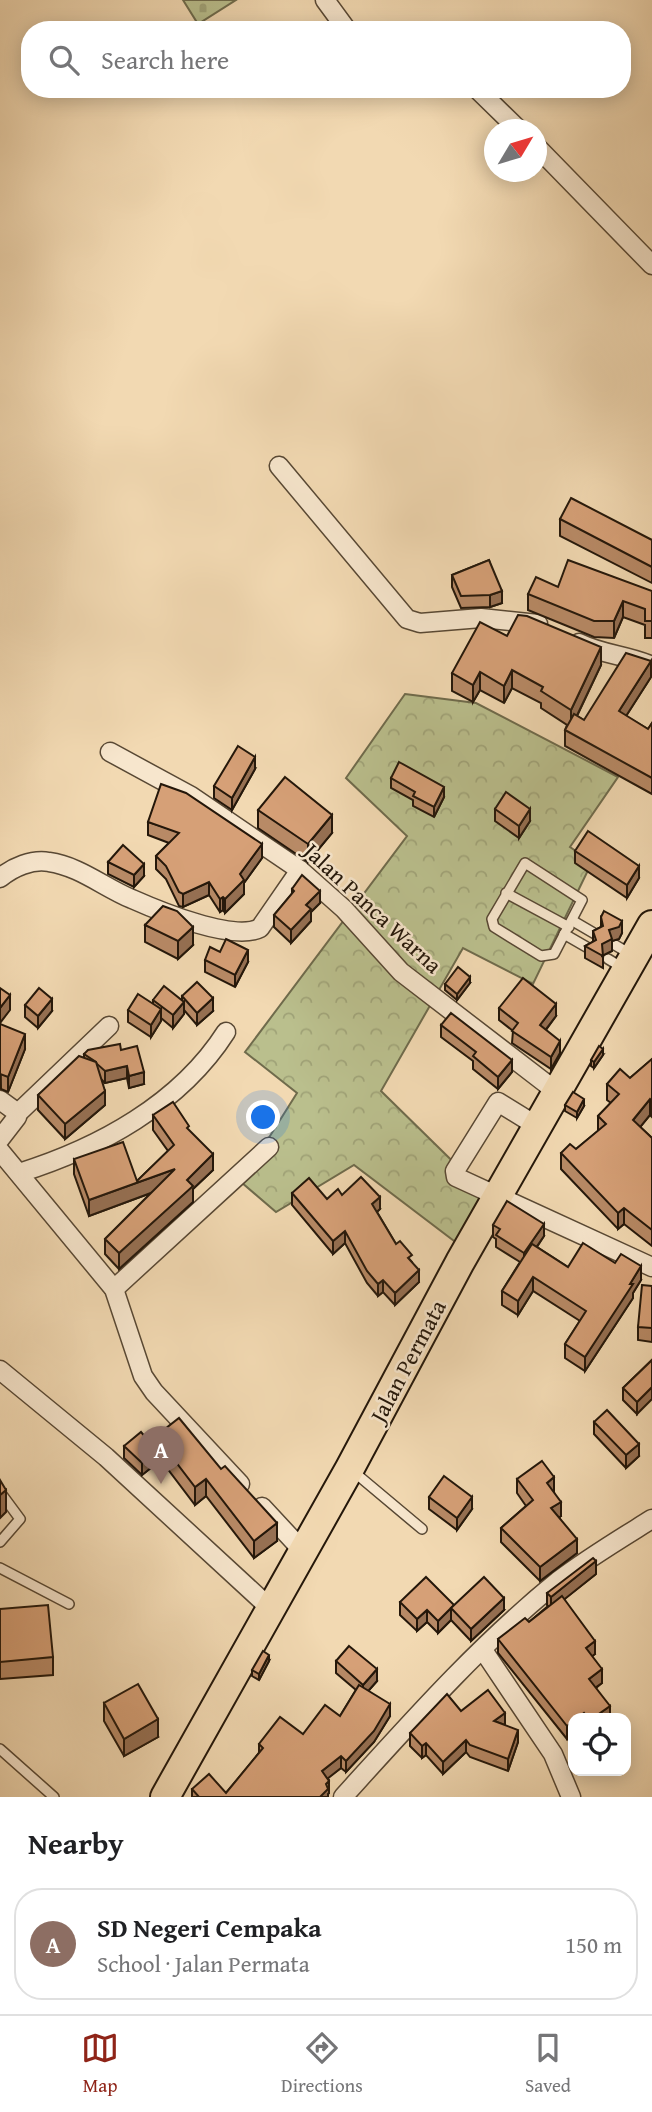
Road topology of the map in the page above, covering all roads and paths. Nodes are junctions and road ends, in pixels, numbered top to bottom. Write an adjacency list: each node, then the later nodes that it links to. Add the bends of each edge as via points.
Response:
1 (325, 0): 2 (street)
2 (340, 21)
3 (486, 98): 4 (street)
4 (508, 119)
5 (547, 156): 6 (street)
6 (652, 265)
7 (279, 466): 8 (street, via 407,619 420,623 481,618 530,622 611,657)
8 (652, 666)
9 (110, 752): 10 (street, Jalan Panca Warna, via 191,796)
10 (300, 870): 11 (street, via 260,928 251,932 225,931 132,899 51,862 24,864); 19 (street, Jalan Panca Warna, via 344,909 401,972)
11 (0, 878)
12 (506, 892): 13 (lane); 13 (lane, via 528,863 582,900); 13 (lane, via 492,919 500,932 548,956 554,954)
13 (569, 927): 14 (lane); 15 (lane)
14 (597, 935)
15 (590, 949)
16 (633, 952): 19 (main road, Jalan Permata)
17 (109, 1026): 21 (street)
18 (226, 1032): 26 (street, via 197,1071 152,1110 51,1163)
19 (556, 1092): 22 (main road, Jalan Permata)
20 (0, 1100): 21 (street)
21 (17, 1114): 23 (street)
22 (537, 1126): 27 (main road, Jalan Permata); 27 (street, via 499,1102 455,1171 456,1177)
23 (0, 1139)
24 (269, 1147): 29 (street)
25 (0, 1151): 26 (street)
26 (19, 1173): 29 (street)
27 (499, 1196): 28 (street); 31 (main road, Jalan Permata)
28 (652, 1267)
29 (114, 1289): 36 (street, via 143,1376 154,1392)
30 (0, 1370): 39 (street, via 106,1457)
31 (350, 1468): 34 (lane); 36 (main road, Jalan Permata)
32 (0, 1492): 35 (lane, via 19,1519)
33 (652, 1519): 40 (street, via 559,1581)
34 (422, 1529)
35 (0, 1542)
36 (303, 1551): 39 (main road, Jalan Permata)
37 (0, 1568): 38 (lane)
38 (69, 1604)
39 (270, 1608): 43 (main road, Jalan Permata)
40 (483, 1650): 44 (street); 45 (street, via 553,1754)
41 (0, 1749): 42 (lane)
42 (54, 1797)
43 (165, 1797)
44 (343, 1797)
45 (571, 1797)

